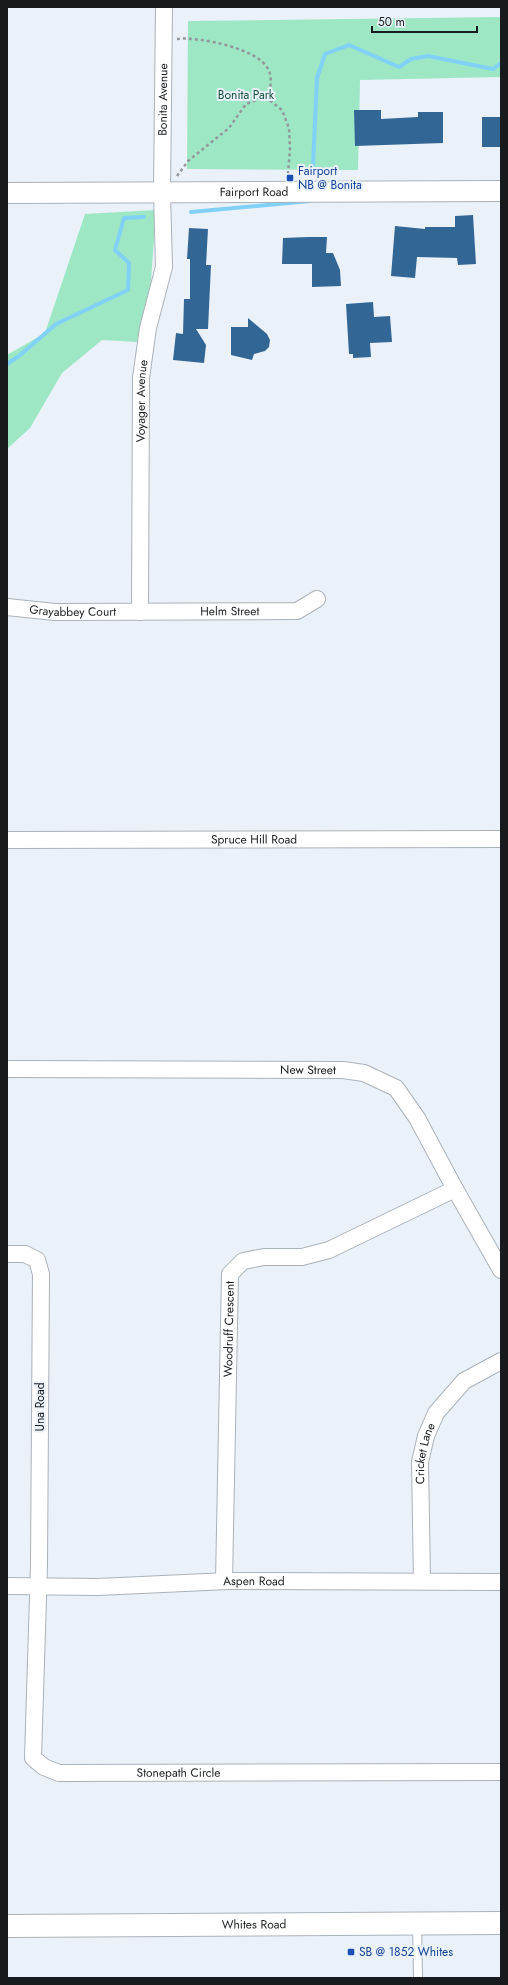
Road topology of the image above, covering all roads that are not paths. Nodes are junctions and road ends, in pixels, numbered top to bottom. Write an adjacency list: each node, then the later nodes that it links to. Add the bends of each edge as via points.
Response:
1 (164, 7): 4 (street, Bonita Avenue)
2 (501, 191): 4 (street, Fairport Road)
3 (7, 193): 4 (street, Fairport Road)
4 (162, 193): 7 (street, Voyager Avenue, via 164,267 148,328 141,378)
5 (317, 599): 7 (street, Helm Street, via 297,611)
6 (7, 607): 7 (street, Grayabbey Court, via 55,612)
7 (140, 612)
8 (7, 840): 9 (street, Spruce Hill Road)
9 (501, 840)
10 (7, 1070): 11 (street, New Street, via 343,1070 364,1074 396,1088 417,1118)
11 (455, 1189): 13 (street, New Street); 15 (street, Woodruff Crescent, via 329,1250 302,1257 264,1256 243,1261 230,1274)
12 (7, 1254): 19 (street, Una Road, via 25,1254 37,1260 41,1274)
13 (501, 1270)
14 (501, 1361): 16 (street, Cricket Lane, via 464,1381 436,1413 426,1436 420,1462)
15 (224, 1581): 16 (street, Aspen Road); 19 (street, Aspen Road, via 142,1586)
16 (422, 1581): 17 (street, Aspen Road)
17 (501, 1582)
18 (7, 1586): 19 (street, Aspen Road)
19 (38, 1586): 20 (street, Stonepath Circle, via 33,1758 44,1767 59,1773)
20 (501, 1772)
21 (417, 1922): 22 (main road, Whites Road); 23 (main road, Whites Road); 24 (lane)
22 (501, 1923)
23 (7, 1926)
24 (418, 1978)

